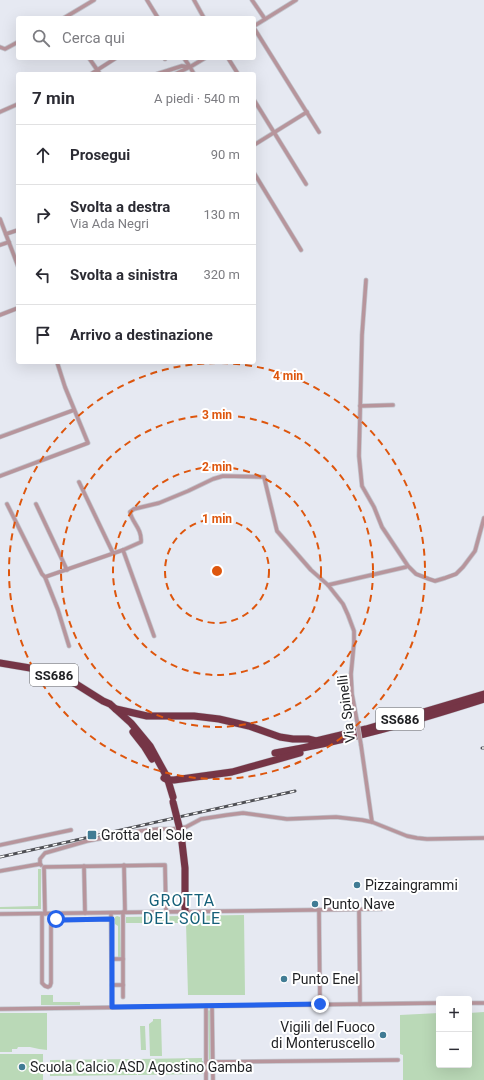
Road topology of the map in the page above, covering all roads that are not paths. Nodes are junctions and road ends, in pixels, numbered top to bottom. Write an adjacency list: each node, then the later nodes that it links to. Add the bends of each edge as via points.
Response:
1 (94, 0): 6 (street)
2 (147, 0): 7 (street)
3 (194, 0): 8 (street)
4 (252, 0): 9 (street)
5 (296, 0): 9 (street)
6 (67, 16)
7 (157, 16)
8 (203, 16)
9 (265, 19): 10 (street)
10 (256, 26)
11 (256, 30): 29 (street)
12 (16, 43): 13 (street, via 5,49)
13 (0, 47)
14 (90, 60): 20 (street)
15 (113, 60): 20 (street)
16 (185, 60): 19 (street)
17 (201, 60): 19 (street)
18 (229, 60): 25 (street)
19 (190, 67): 22 (street, via 182,66); 23 (street); 24 (street)
20 (97, 70): 21 (street)
21 (94, 72)
22 (163, 72)
23 (179, 72)
24 (193, 72)
25 (237, 72)
26 (256, 103): 31 (street)
27 (16, 105): 28 (street)
28 (0, 112)
29 (307, 112): 30 (street); 31 (street)
30 (319, 132)
31 (274, 133): 32 (street); 34 (street)
32 (256, 144)
33 (256, 176): 40 (street)
34 (306, 184)
35 (0, 219): 37 (street)
36 (16, 231): 37 (street)
37 (6, 234): 38 (street)
38 (9, 242): 39 (street); 41 (street)
39 (0, 245)
40 (301, 250)
41 (16, 261)
42 (366, 280): 47 (street)
43 (16, 309): 44 (street)
44 (0, 315)
45 (58, 364): 48 (street)
46 (393, 405): 47 (street)
47 (360, 406): 57 (street, via 359,456 362,486 374,506 382,527)
48 (74, 410): 49 (street); 50 (street, via 88,443)
49 (0, 437)
50 (0, 476)
51 (80, 482): 56 (street)
52 (7, 504): 59 (street)
53 (36, 504): 58 (street)
54 (484, 518): 57 (street, via 475,551 456,574 435,581 420,576)
55 (123, 550): 56 (street); 60 (street, Via Spinelli, via 141,542 138,527 130,512 134,509 159,503 223,476 264,477 277,531 311,570); 61 (street)
56 (113, 553): 58 (street)
57 (407, 566): 60 (street)
58 (66, 570): 59 (street)
59 (45, 577): 62 (street)
60 (328, 585): 78 (street, Via Spinelli, bridge, via 343,604 354,631 352,694)
61 (154, 636)
62 (69, 646)
63 (0, 663): 66 (highway, SS686, via 36,669 63,678)
64 (484, 694): 71 (highway, SS686)
65 (484, 699): 71 (highway, SS686, via 372,732)
66 (104, 701): 67 (highway, SS686); 70 (highway, SS686)
67 (116, 709): 68 (highway, SS686); 69 (highway, SS686)
68 (147, 716): 69 (highway, via 141,718); 71 (highway, SS686, via 211,718 239,723 280,737 308,739)
69 (135, 728): 70 (highway); 72 (highway, SS686)
70 (136, 736): 72 (highway, SS686)
71 (316, 743): 73 (highway, SS686); 75 (highway, SS686, via 309,750 232,772)
72 (147, 746): 74 (highway, SS686); 76 (highway, SS686)
73 (276, 753)
74 (161, 776): 76 (highway); 77 (highway, SS686, via 170,798)
75 (180, 779): 76 (highway, SS686); 77 (highway, via 174,786)
76 (168, 780): 77 (highway, SS686)
77 (173, 799): 92 (highway, SS686, bridge, via 184,862)
78 (372, 822): 80 (street, via 417,838); 82 (street, via 336,817 287,819 243,813 227,815 201,819 186,827 87,841 45,853 40,859)
79 (71, 830): 81 (street)
80 (484, 838)
81 (0, 845)
82 (40, 864): 84 (street); 86 (street)
83 (124, 865): 85 (street); 90 (street); 91 (street, via 165,865)
84 (44, 866): 85 (street); 96 (street)
85 (84, 866): 93 (street)
86 (0, 871)
87 (359, 909): 88 (street); 89 (street); 110 (street)
88 (382, 909)
89 (319, 910): 92 (street); 109 (street)
90 (124, 912): 91 (street); 94 (street); 100 (street)
91 (166, 912): 92 (street)
92 (185, 912)
93 (85, 913): 94 (street); 97 (street)
94 (111, 913): 98 (street)
95 (0, 914): 96 (street)
96 (43, 914): 97 (street); 101 (street)
97 (51, 914): 98 (street, via 61,920); 102 (street)
98 (112, 919): 99 (street)
99 (112, 959): 100 (street); 104 (street)
100 (123, 959): 103 (street)
101 (42, 960): 102 (street); 102 (street, via 42,983 49,987)
102 (51, 960)
103 (123, 985): 104 (street); 105 (street)
104 (112, 986): 113 (street)
105 (124, 997)
106 (436, 1003): 110 (street)
107 (472, 1003): 108 (street)
108 (484, 1003)
109 (320, 1004): 110 (street); 112 (street)
110 (360, 1004)
111 (206, 1006): 112 (street); 113 (street); 116 (street)
112 (212, 1006): 117 (street)
113 (112, 1007): 114 (street)
114 (2, 1009)
115 (398, 1060): 117 (street)
116 (206, 1062): 117 (street); 118 (street)
117 (213, 1062): 119 (street)
118 (206, 1080)
119 (213, 1080)

